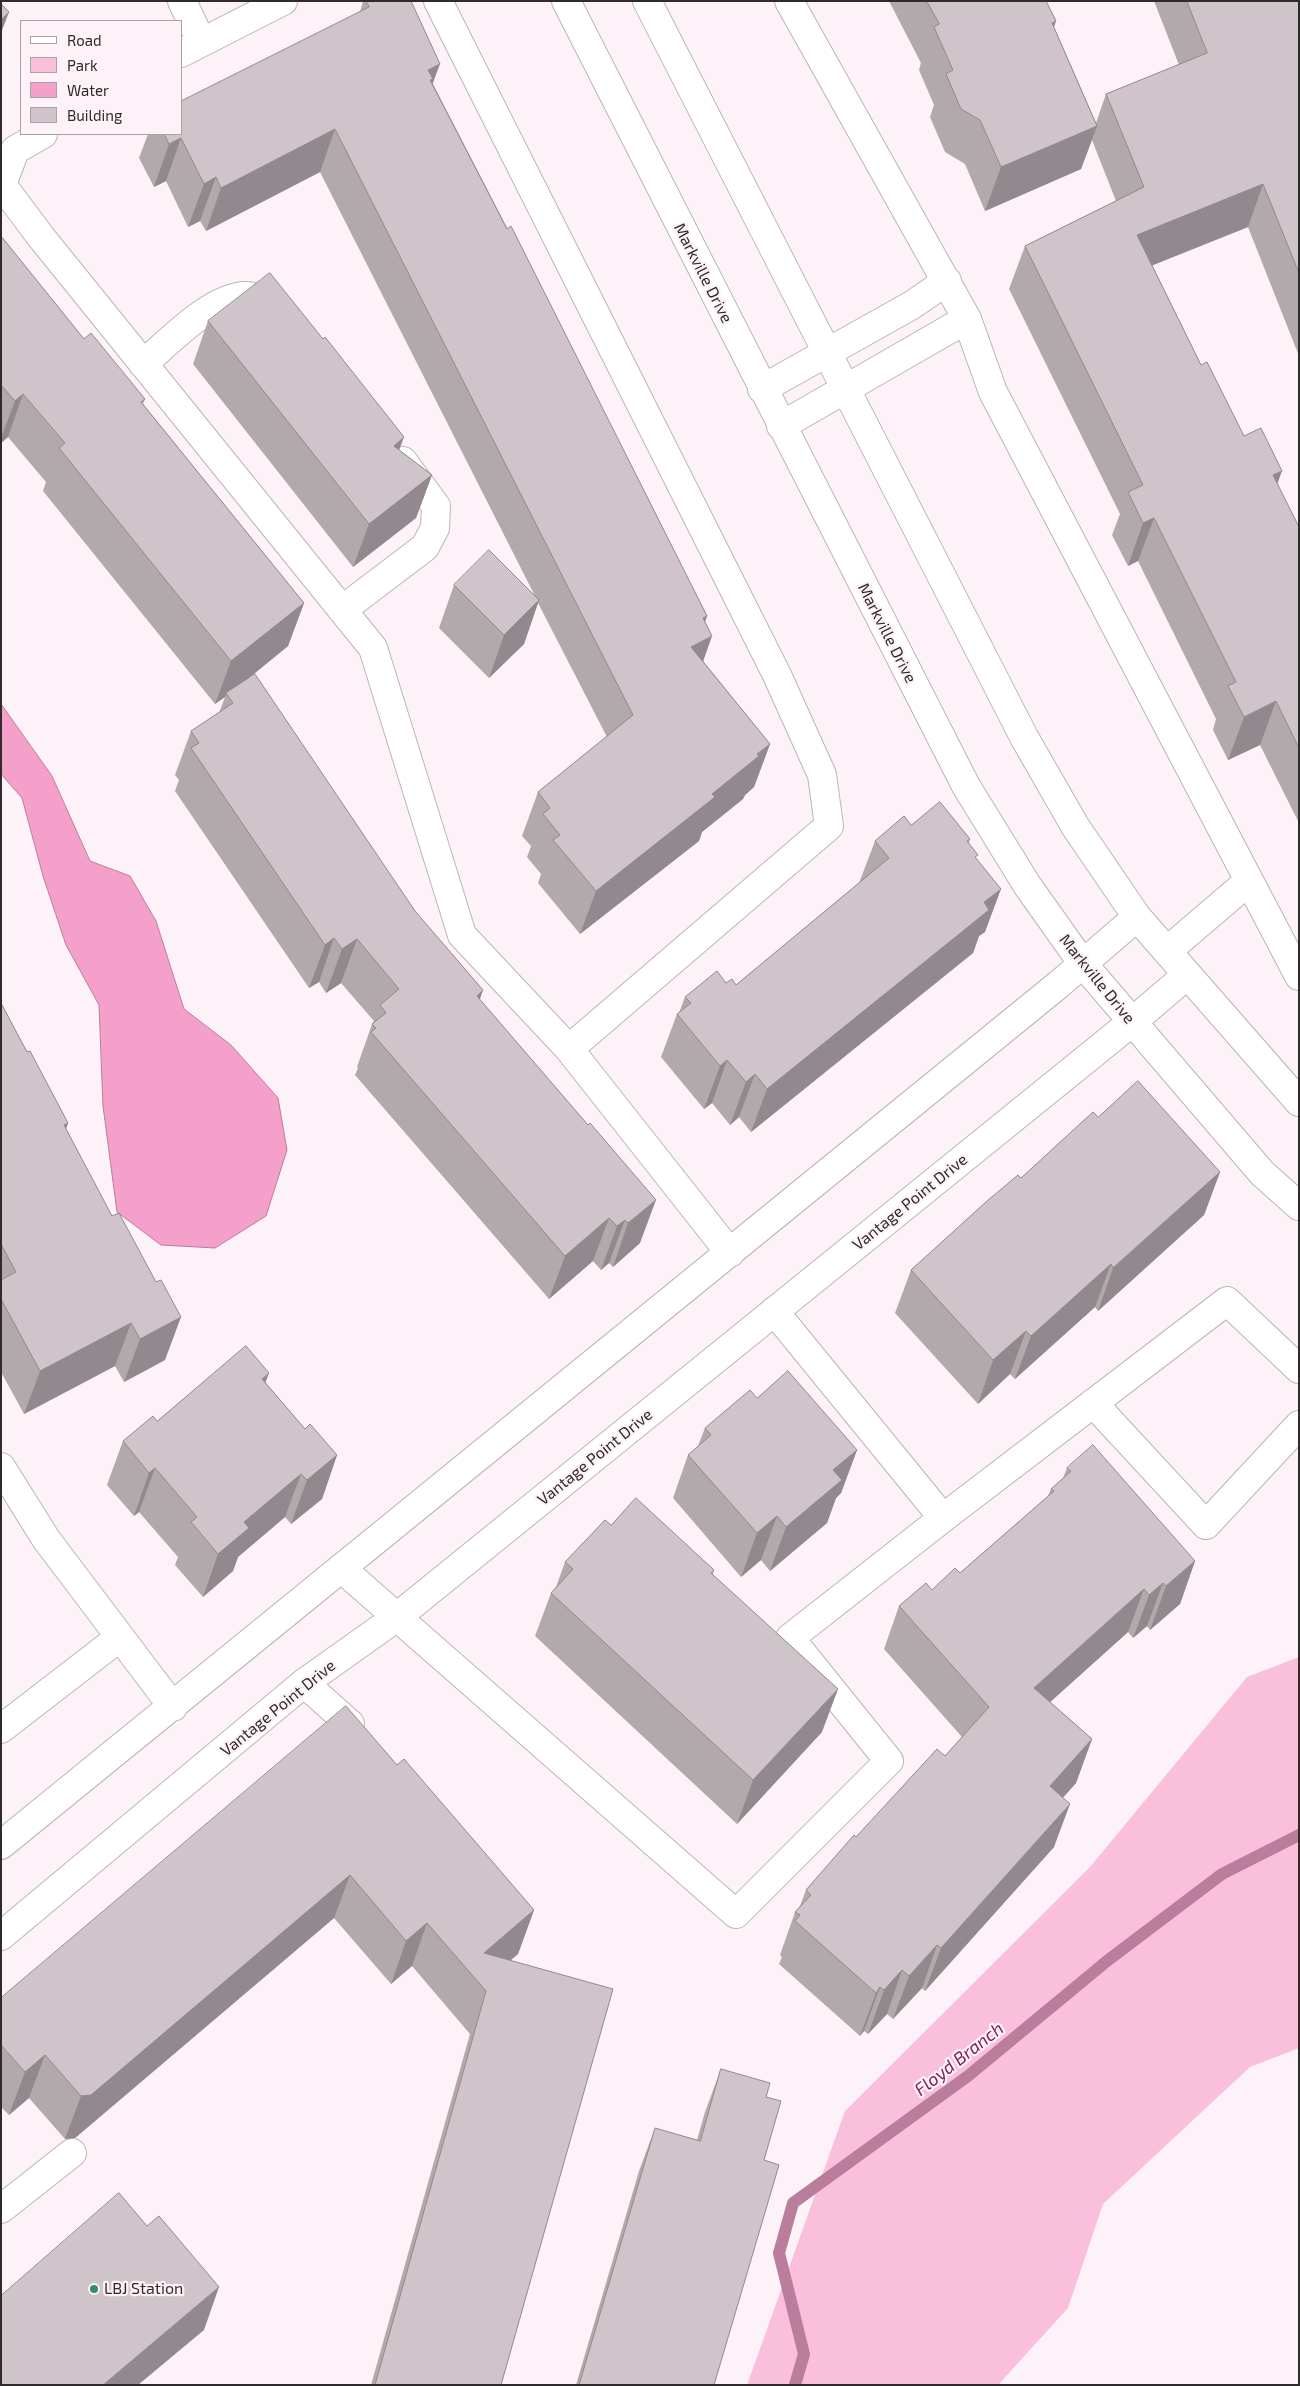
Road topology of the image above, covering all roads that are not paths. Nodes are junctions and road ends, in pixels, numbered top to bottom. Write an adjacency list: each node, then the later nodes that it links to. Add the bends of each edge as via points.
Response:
1 (182, 1): 7 (street)
2 (283, 1): 7 (street)
3 (438, 1): 26 (street, via 776,675 822,775 829,826)
4 (566, 1): 14 (street, Markville Drive)
5 (647, 1): 12 (street)
6 (789, 1): 9 (street)
7 (191, 47)
8 (41, 135): 13 (street, via 16,150 2,185)
9 (947, 282): 10 (street); 12 (street)
10 (967, 319): 15 (street); 19 (street, via 993,392)
11 (286, 321): 13 (street, via 273,306 248,296 229,299 204,313)
12 (826, 352): 14 (street); 15 (street)
13 (143, 364): 18 (street)
14 (762, 389): 16 (street, Markville Drive)
15 (846, 390): 16 (street); 20 (street, via 1024,737 1075,826)
16 (781, 426): 22 (street, Markville Drive, via 966,786 1027,885)
17 (386, 441): 18 (street, via 418,478 436,506 435,528 425,548)
18 (342, 610): 26 (street, via 373,648 462,935)
19 (1249, 881): 21 (street); 24 (street)
20 (1137, 917): 21 (street); 22 (street)
21 (1167, 950): 23 (street)
22 (1083, 964): 25 (street, Markville Drive); 29 (street)
23 (1187, 975): 25 (street, Vantage Point Drive); 27 (street)
24 (1299, 976)
25 (1132, 1022): 28 (street, Markville Drive, via 1262,1173); 30 (street, Vantage Point Drive)
26 (569, 1049): 29 (street)
27 (1299, 1102)
28 (1299, 1206)
29 (730, 1253): 36 (street)
30 (774, 1311): 35 (street); 37 (street, Vantage Point Drive)
31 (1299, 1369): 32 (street, via 1227,1301)
32 (1093, 1403): 33 (street, via 1206,1525); 35 (street)
33 (1299, 1425)
34 (1, 1467): 38 (street, via 46,1539)
35 (943, 1518): 37 (street, via 790,1638 889,1761 736,1914)
36 (341, 1568): 37 (street); 40 (street)
37 (397, 1618): 39 (street, Vantage Point Drive)
38 (120, 1637): 40 (street); 42 (street)
39 (304, 1683): 41 (street); 44 (street, Vantage Point Drive)
40 (172, 1706): 43 (street)
41 (350, 1724)
42 (1, 1729)
43 (1, 1845)
44 (1, 1936)
45 (72, 2153): 46 (street)
46 (1, 2209)

